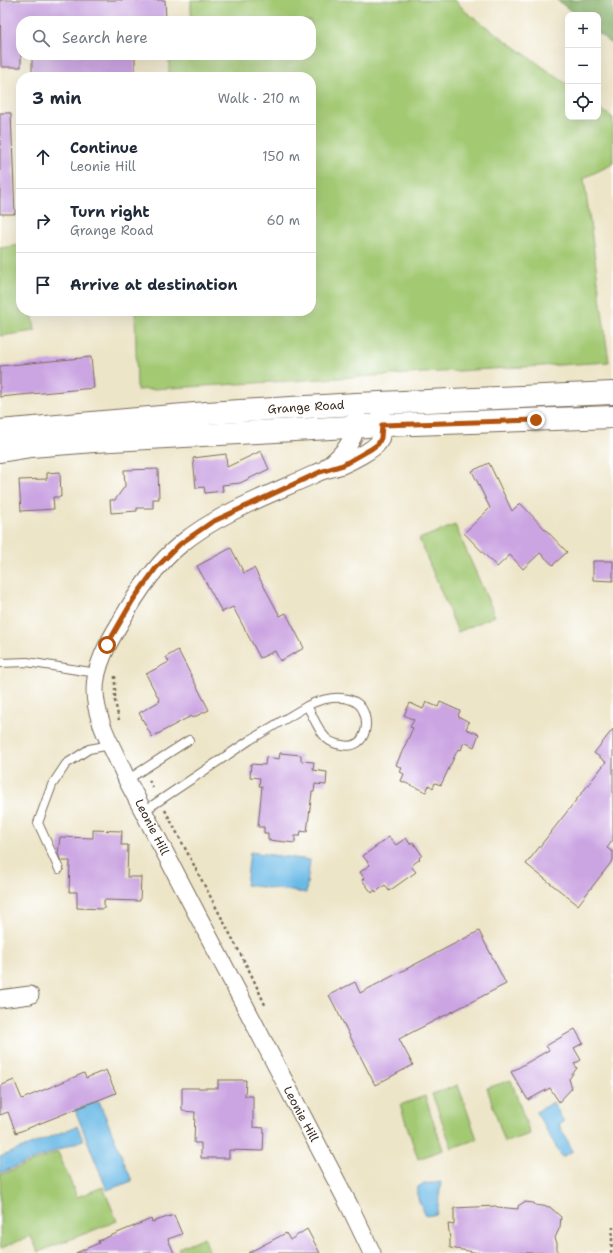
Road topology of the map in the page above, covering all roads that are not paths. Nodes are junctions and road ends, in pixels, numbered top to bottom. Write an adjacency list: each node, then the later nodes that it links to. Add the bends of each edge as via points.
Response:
1 (613, 393): 2 (main road, Grange Road)
2 (380, 403): 3 (main road, Grange Road); 5 (street, Leonie Hill)
3 (356, 404): 6 (street, Leonie Hill); 7 (main road, Grange Road, via 207,413)
4 (613, 417): 5 (main road, Grange Road)
5 (382, 425): 6 (main road, Grange Road); 9 (street, Leonie Hill, via 378,444 343,465)
6 (356, 426): 8 (main road, Grange Road, via 94,441); 9 (street, Leonie Hill, via 350,441 338,458)
7 (0, 431)
8 (0, 451)
9 (320, 472): 11 (street, Leonie Hill, via 212,522 180,544 156,568 133,600 107,645)
10 (0, 663): 11 (lane, via 26,662)
11 (97, 673): 14 (street, Leonie Hill, via 95,690 98,714)
12 (307, 706): 12 (lane, via 330,698 357,703 364,712 364,737 357,744 348,746 332,743 325,737); 16 (lane, via 250,740)
13 (189, 740): 15 (lane)
14 (111, 745): 15 (street, Leonie Hill); 17 (lane, via 88,749 66,764 52,785 38,823)
15 (127, 780): 16 (street, Leonie Hill)
16 (144, 811): 20 (street, Leonie Hill)
17 (59, 869)
18 (30, 995): 19 (street)
19 (0, 999)
20 (372, 1253)

